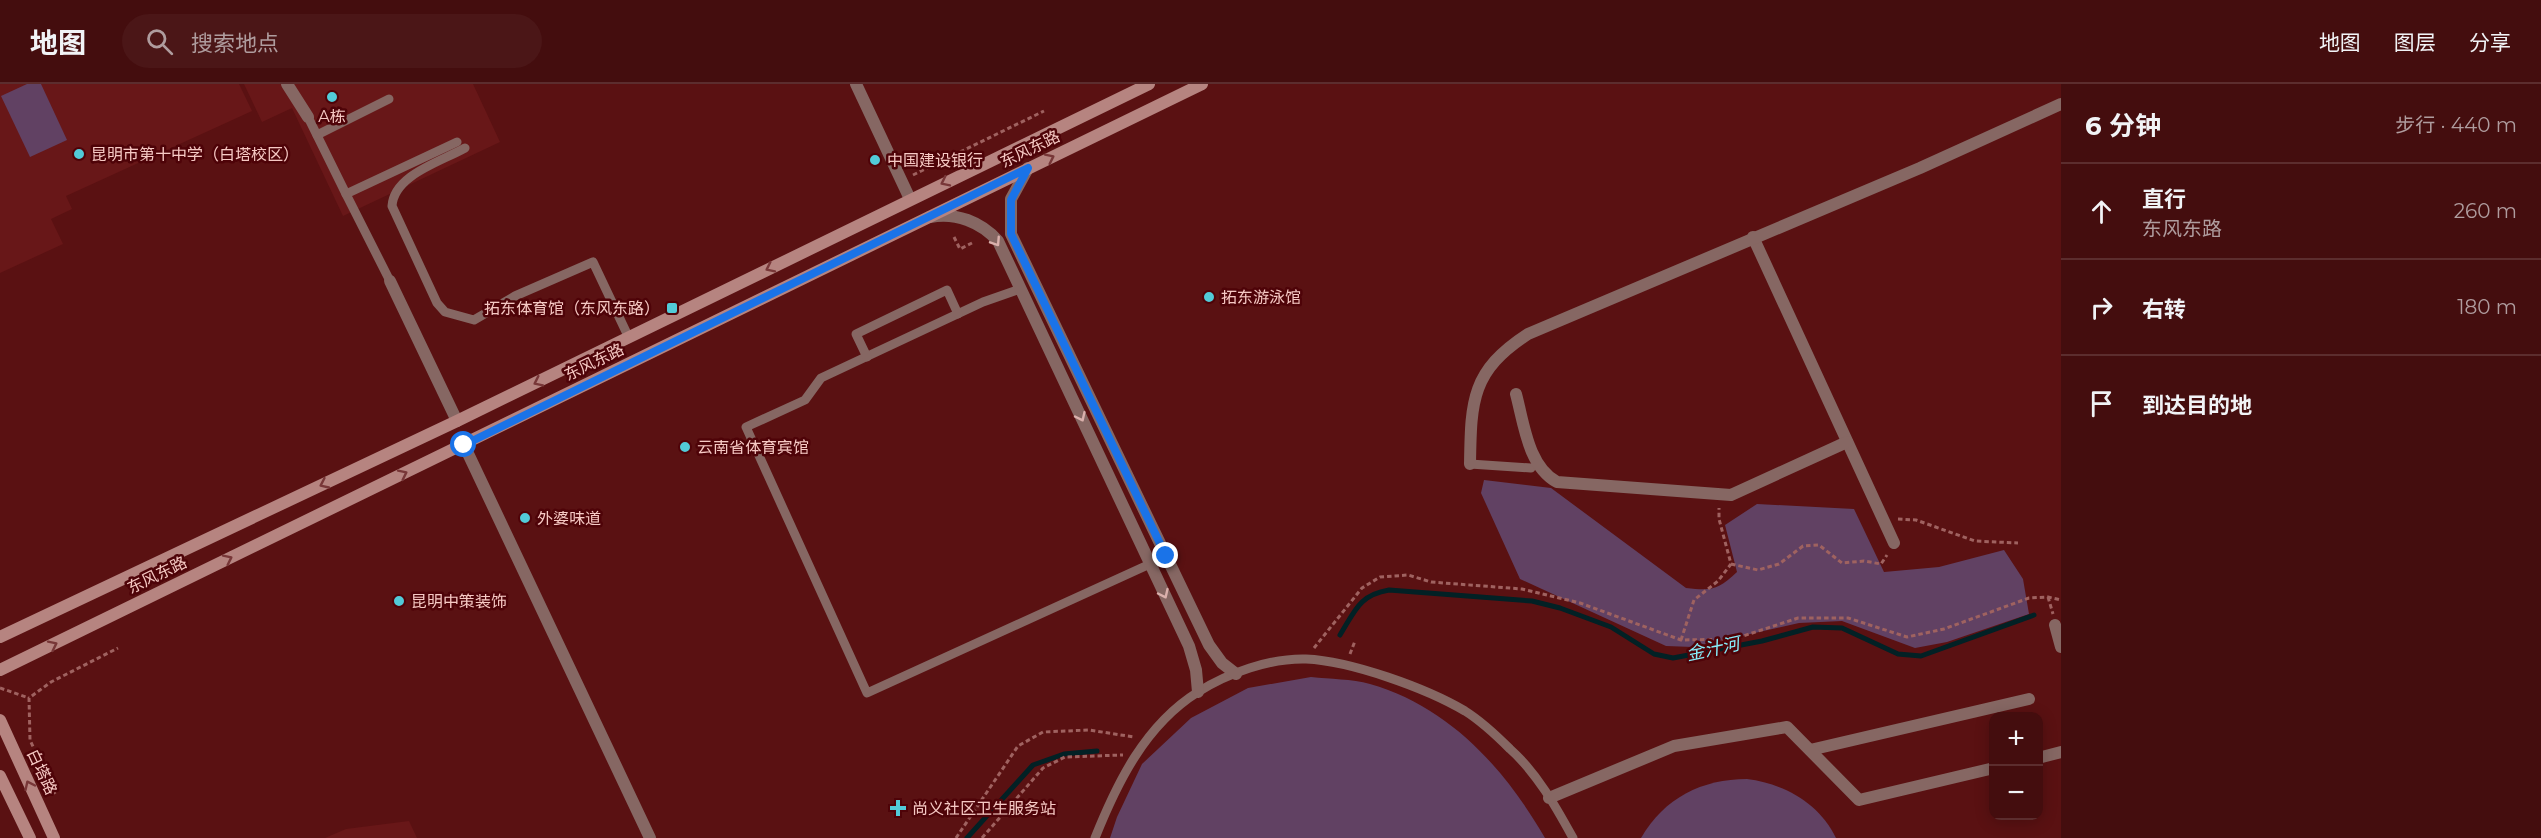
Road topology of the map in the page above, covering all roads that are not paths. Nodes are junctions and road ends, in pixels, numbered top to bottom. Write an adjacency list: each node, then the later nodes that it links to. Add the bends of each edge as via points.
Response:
1 (287, 84): 7 (street)
2 (856, 84): 11 (street)
3 (1149, 84): 11 (main road, 东风东路, one-way to 11)
4 (1202, 84): 9 (main road, 东风东路, one-way to 4)
5 (389, 99): 8 (lane)
6 (2061, 104): 15 (street)
7 (308, 117): 8 (lane)
8 (317, 135): 10 (lane)
9 (1028, 168): 13 (main road, 东风东路); 33 (street, via 1011,200 1011,234 1209,645)
10 (346, 194): 16 (lane); 19 (lane, via 461,145 404,181 393,195 392,206 445,312 474,320 515,296 593,262)
11 (910, 200): 12 (main road, 东风东路)
12 (893, 208): 14 (main road, via 906,214 908,222); 19 (main road, 东风东路, one-way to 19)
13 (926, 218): 14 (main road, 东风东路); 17 (street, one-way to 17, via 957,217 989,232 998,241)
14 (902, 229): 24 (main road, 东风东路)
15 (1753, 237): 23 (street); 25 (street, via 1528,334 1504,350 1475,393 1470,415)
16 (390, 281): 22 (street)
17 (1020, 289): 18 (lane); 28 (street, one-way to 28)
18 (958, 314): 20 (lane); 20 (lane, via 947,290 856,334)
19 (629, 338): 22 (main road, 东风东路, one-way to 22)
20 (867, 357): 28 (lane, via 820,378 805,400 746,427 867,693)
21 (1516, 394): 23 (street, via 1535,460 1545,475 1557,482 1731,495)
22 (458, 421): 30 (main road, 东风东路, one-way to 30)
23 (1847, 442): 27 (street)
24 (464, 445): 32 (main road, 东风东路, one-way to 24); 45 (street)
25 (1470, 464): 26 (lane)
26 (1531, 468)
27 (1894, 543)
28 (1150, 564): 34 (street, one-way to 34, via 1189,646)
29 (2055, 625): 31 (street)
30 (0, 637)
31 (2061, 647)
32 (0, 670)
33 (1236, 674): 34 (lane); 42 (lane, via 1264,663 1305,659 1407,684 1466,712 1512,750)
34 (1198, 692): 46 (lane, via 1171,714 1133,756)
35 (2029, 699): 37 (street)
36 (0, 720): 44 (main road, 白塔路, one-way to 36)
37 (1810, 750): 40 (street, via 1859,800); 42 (street, via 1786,727 1674,746)
38 (2061, 752): 39 (street)
39 (2043, 757)
40 (1989, 769)
41 (0, 776): 43 (main road)
42 (1549, 798): 47 (lane)
43 (30, 838)
44 (54, 838)
45 (650, 838)
46 (1095, 838)
47 (1573, 838)

